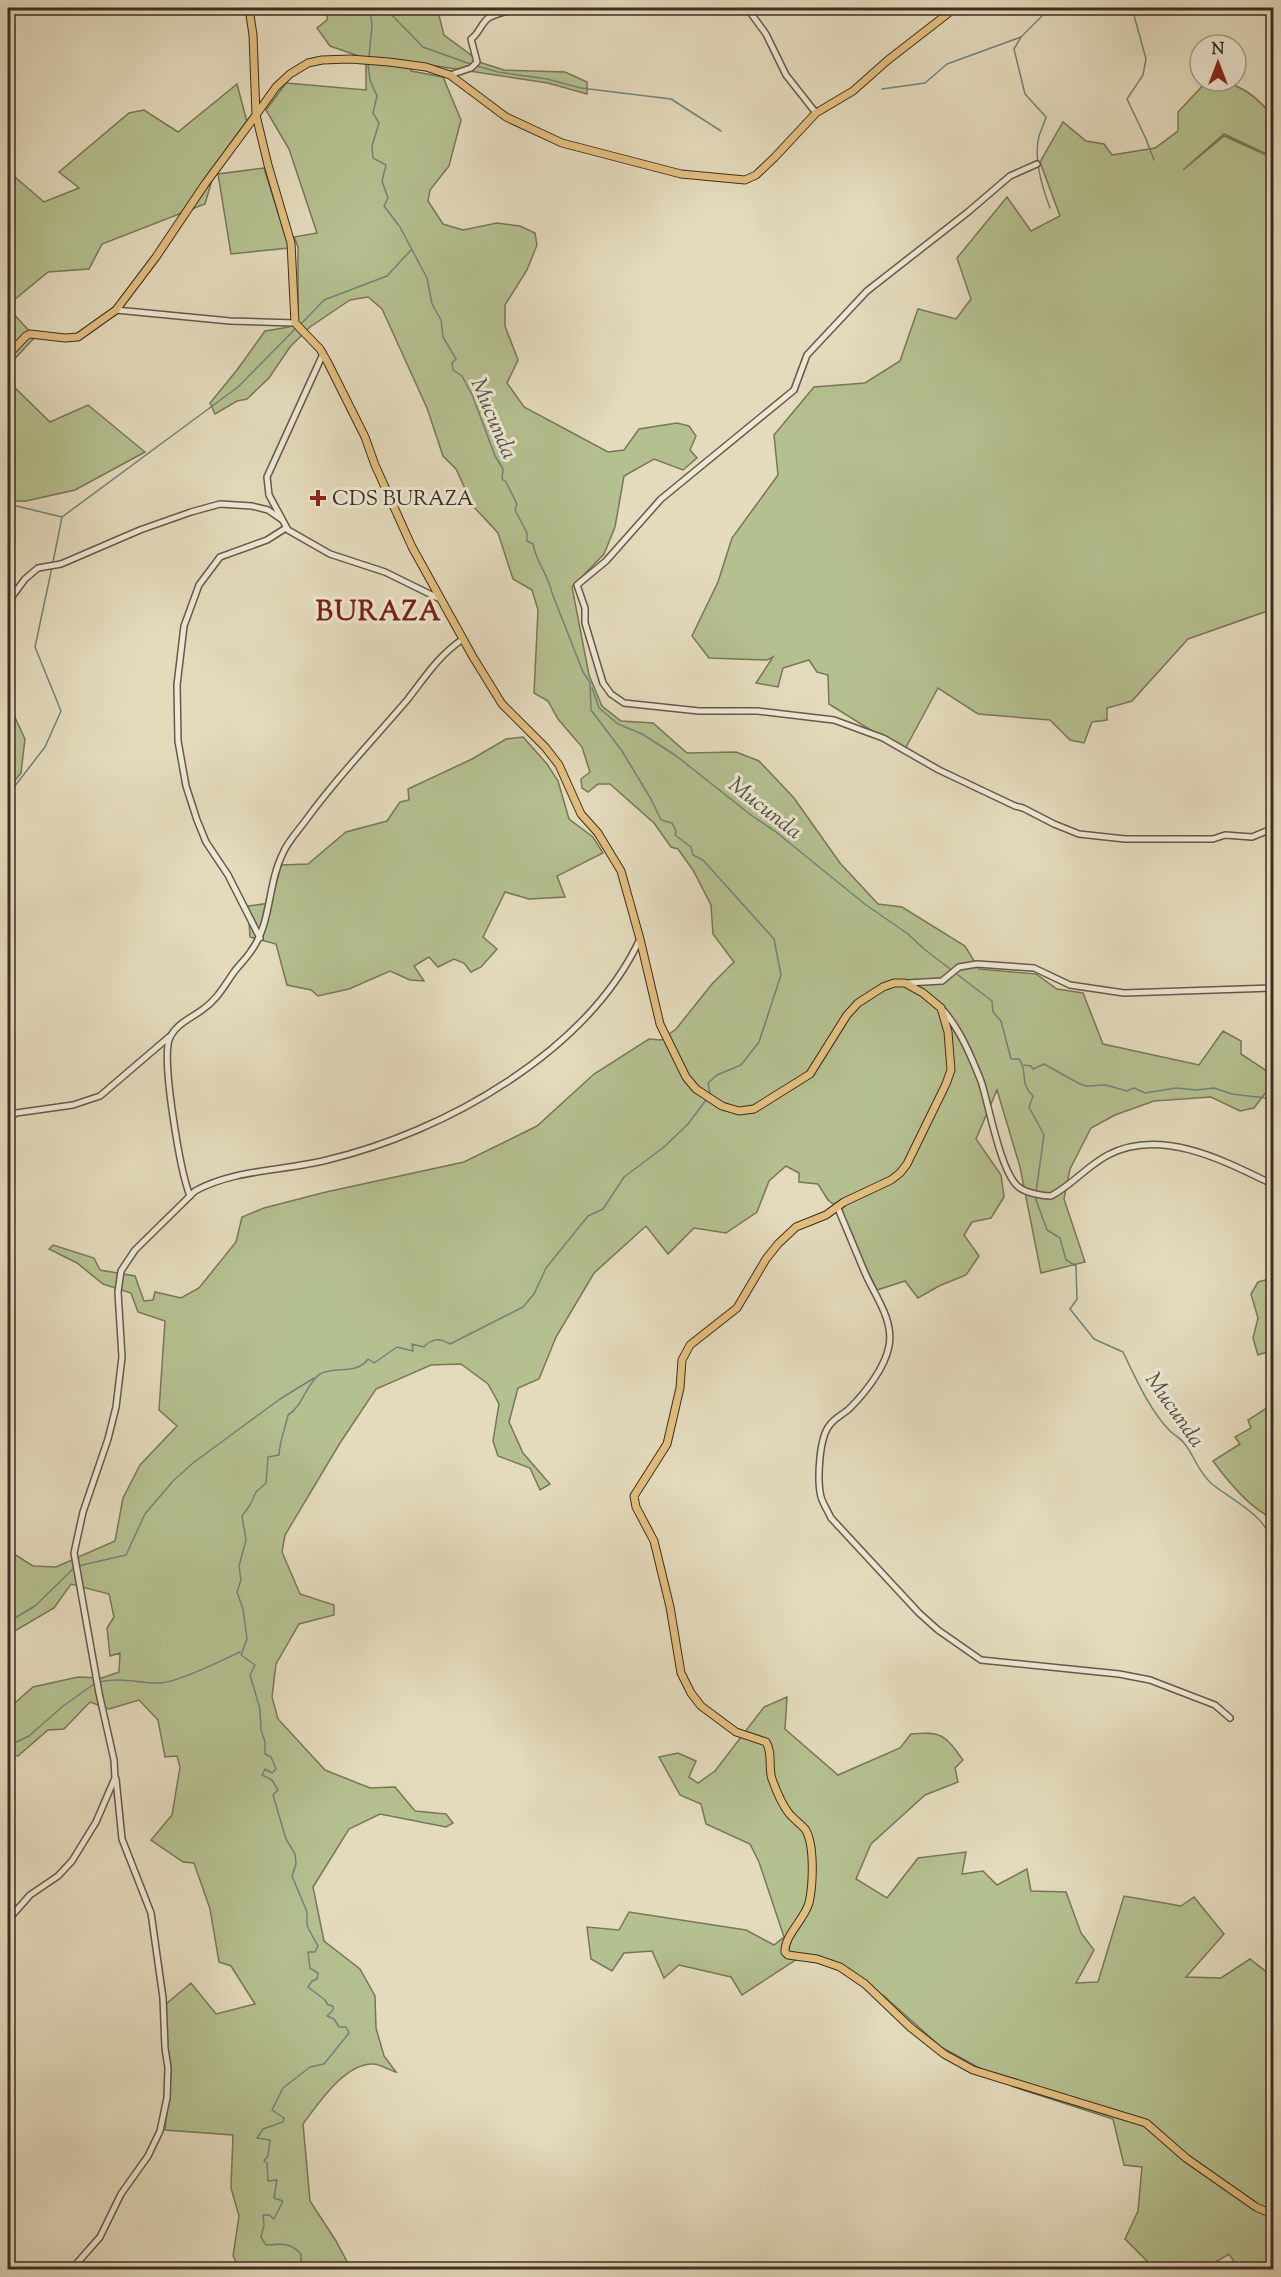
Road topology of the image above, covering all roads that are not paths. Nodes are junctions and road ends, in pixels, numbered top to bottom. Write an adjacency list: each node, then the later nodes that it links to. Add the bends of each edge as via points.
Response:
1 (249, 8): 7 (main road)
2 (519, 8): 5 (street, via 490,17 471,39 477,62)
3 (747, 8): 6 (street, via 766,34 786,75)
4 (955, 8): 6 (main road, via 853,92)
5 (450, 75): 6 (main road, via 506,117 562,143 681,174 734,180 756,175); 7 (main road, via 426,67 364,59 308,63 276,87)
6 (816, 113)
7 (256, 115): 9 (main road); 10 (main road, via 291,243)
8 (1037, 164): 18 (street, via 1010,176 867,291 807,355 794,390 661,499 606,561 577,585 603,683 624,703 834,720 883,738 939,770 1079,834 1125,839 1213,839 1225,835 1252,837)
9 (116, 310): 10 (street); 12 (main road, via 78,337 30,334)
10 (295, 323): 11 (main road)
11 (323, 354): 13 (street, via 267,477 267,490); 15 (main road, via 362,430 412,547)
12 (8, 355)
13 (282, 519): 14 (street); 16 (street, via 252,506 220,504 191,512 61,564 38,568)
14 (286, 528): 15 (street, via 330,554 385,572); 19 (street, via 267,540 220,557 199,585 184,626 177,685 178,741 197,820)
15 (440, 598): 17 (main road)
16 (8, 602)
17 (463, 639): 19 (street, via 430,669 326,792 290,841 278,864); 20 (main road, via 502,704 559,765 581,814 613,855 624,878)
18 (1274, 828)
19 (260, 938): 24 (street, via 212,1004)
20 (640, 939): 21 (main road, via 660,1024 686,1077 708,1098 739,1111 761,1105 810,1074 858,1003 894,982); 27 (street, via 627,966 570,1035 486,1095 382,1145 325,1161 228,1178 205,1185)
21 (905, 983): 22 (street, via 942,981 963,966 977,964 1030,968 1070,985 1128,993); 23 (main road)
22 (1274, 988)
23 (941, 1008): 26 (street, via 964,1042 1003,1159 1020,1188 1051,1196 1107,1155 1131,1147 1161,1144 1183,1148); 28 (main road, via 948,1032 950,1073 907,1164 891,1180)
24 (170, 1036): 25 (street, via 100,1096 73,1105 16,1113); 27 (street, via 171,1094 182,1172)
25 (8, 1119)
26 (1274, 1185)
27 (190, 1196): 30 (street, via 135,1250 119,1277 122,1357 116,1407 74,1553)
28 (837, 1206): 29 (street, via 882,1307 889,1341 882,1363 864,1392 825,1433 820,1491 831,1518 919,1613 981,1660 1150,1680 1215,1705); 32 (main road, via 798,1226 778,1244 737,1308 686,1350 667,1444 634,1496 654,1541 681,1673 691,1693 701,1706 736,1732 768,1746 771,1774 779,1796 807,1834 812,1863 809,1901 784,1952 840,1967 865,1984 944,2054 973,2070 1146,2123 1186,2158)
29 (1230, 1718)
30 (116, 1778): 31 (street, via 96,1822 68,1867 30,1895); 33 (street, via 122,1839 151,1913 163,1998 167,2098 160,2131 148,2156 121,2194 100,2237)
31 (8, 1920)
32 (1274, 2215)
33 (71, 2270)

